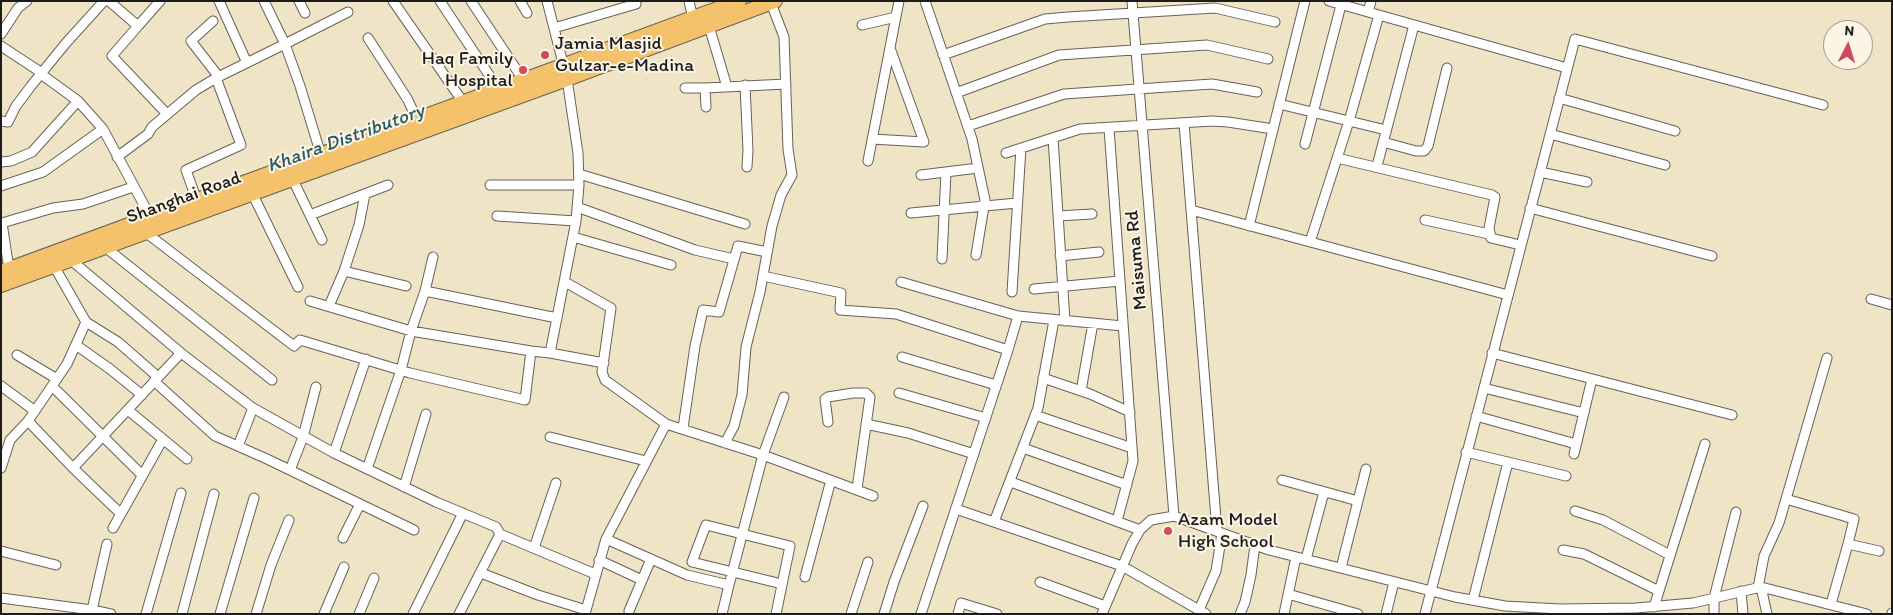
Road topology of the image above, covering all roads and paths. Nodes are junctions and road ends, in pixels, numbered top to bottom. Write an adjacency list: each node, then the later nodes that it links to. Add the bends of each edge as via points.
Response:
1 (27, 1): 39 (street, via 18,8)
2 (104, 1): 50 (street)
3 (109, 1): 36 (street)
4 (160, 1): 36 (street)
5 (219, 1): 47 (street)
6 (264, 1): 41 (street)
7 (299, 1): 27 (street)
8 (393, 1): 65 (street)
9 (440, 1): 60 (street)
10 (471, 1): 53 (street)
11 (520, 1): 28 (street)
12 (547, 1): 38 (street)
13 (689, 1): 31 (street)
14 (899, 1): 30 (street)
15 (924, 1): 45 (street)
16 (1132, 1): 25 (street, Maisuma Rd)
17 (1305, 1): 66 (street)
18 (1329, 1): 23 (street)
19 (1371, 1): 26 (street)
20 (735, 2): 31 (main road, Shanghai Road)
21 (773, 2): 37 (main road, Shanghai Road); 54 (street, via 784,38)
22 (636, 4): 38 (street)
23 (1342, 5): 26 (street); 69 (street)
24 (348, 12): 41 (street)
25 (1133, 12): 33 (street, via 1215,8); 44 (street, Maisuma Rd); 45 (street, via 1044,19)
26 (1368, 12): 29 (street)
27 (305, 13)
28 (527, 13)
29 (1379, 15): 35 (street); 73 (street)
30 (896, 17): 34 (street); 43 (street)
31 (693, 19): 51 (main road, Shanghai Road)
32 (212, 21): 52 (street, via 191,41)
33 (1275, 22)
34 (862, 25)
35 (1414, 25): 49 (street); 80 (street)
36 (138, 26): 70 (street, via 112,56)
37 (709, 26): 51 (main road, Shanghai Road); 56 (street)
38 (554, 28): 51 (street)
39 (1, 34)
40 (368, 38): 72 (street, via 408,100)
41 (285, 44): 47 (street); 89 (street)
42 (1, 46): 50 (street)
43 (890, 48): 84 (street); 84 (street, via 924,142)
44 (1136, 51): 46 (street, via 1207,45); 59 (street, Maisuma Rd); 62 (street, via 1059,55)
45 (943, 55): 62 (street)
46 (1268, 59)
47 (247, 63): 52 (street)
48 (1448, 68): 85 (street, via 1428,146 1416,151)
49 (1567, 68): 63 (street); 67 (street, via 1573,43 1579,38)
50 (42, 73): 64 (street); 71 (street, via 16,106 8,122)
51 (565, 73): 53 (main road, Shanghai Road); 100 (street); 102 (main road, Shanghai Road)
52 (217, 78): 70 (street, via 196,90); 111 (street, via 241,145 186,170)
53 (524, 81): 60 (main road, Shanghai Road)
54 (786, 84): 55 (street); 135 (street, via 792,175 781,195)
55 (746, 86): 56 (street); 96 (street)
56 (727, 87): 58 (street)
57 (685, 88): 58 (street)
58 (705, 88): 68 (street)
59 (1139, 89): 61 (street, via 1212,84); 75 (street, via 1064,94); 76 (street, Maisuma Rd)
60 (499, 90): 65 (main road, Shanghai Road)
61 (1257, 92)
62 (956, 93): 75 (street)
63 (1559, 98): 81 (street); 82 (street)
64 (78, 100): 78 (street); 93 (street, via 32,152)
65 (463, 102): 72 (main road, Shanghai Road)
66 (1279, 104): 69 (street); 79 (street)
67 (1824, 105)
68 (706, 107)
69 (1313, 112): 73 (street); 86 (street)
70 (167, 114): 90 (street, via 148,134)
71 (1, 120)
72 (417, 120): 89 (main road, Shanghai Road)
73 (1349, 122): 80 (street); 91 (street)
74 (1184, 123): 76 (street); 79 (street, via 1228,122); 117 (street)
75 (968, 126): 97 (street)
76 (1142, 126): 77 (street); 259 (street, Maisuma Rd)
77 (1109, 128): 83 (street, via 1080,129); 149 (street)
78 (102, 129): 90 (street); 106 (street, via 43,172)
79 (1273, 129): 127 (street)
80 (1386, 130): 85 (street)
81 (1676, 131)
82 (1550, 134): 94 (street); 99 (street)
83 (1053, 138): 87 (street); 122 (street)
84 (872, 139): 92 (street)
85 (1383, 142): 95 (street)
86 (1305, 144)
87 (1021, 148): 88 (street); 112 (street)
88 (1006, 153)
89 (321, 155): 111 (main road, Shanghai Road)
90 (117, 157): 108 (street)
91 (1337, 158): 95 (street); 132 (street)
92 (868, 161)
93 (1, 162)
94 (1665, 165)
95 (1376, 166): 129 (street, via 1492,195 1495,197)
96 (747, 167)
97 (978, 168): 98 (street); 114 (street)
98 (946, 172): 101 (street); 116 (street)
99 (1540, 172): 103 (street); 115 (street)
100 (579, 174): 105 (street); 126 (street)
101 (921, 175)
102 (292, 178): 109 (main road, Shanghai Road); 120 (street)
103 (1587, 182)
104 (388, 185): 110 (street)
105 (579, 185): 107 (street); 113 (street)
106 (1, 186)
107 (490, 186)
108 (134, 187): 123 (street); 146 (street, via 83,204 53,208 2,223)
109 (252, 193): 128 (main road, Shanghai Road); 155 (street)
110 (365, 194): 120 (street); 147 (street)
111 (197, 201): 123 (main road, Shanghai Road)
112 (1017, 203): 114 (street); 158 (street)
113 (577, 206): 125 (street); 141 (street, via 695,250)
114 (984, 206): 116 (street); 137 (street)
115 (1530, 208): 133 (street); 139 (street)
116 (944, 210): 118 (street); 142 (street)
117 (1191, 210): 127 (street); 266 (street)
118 (912, 213)
119 (1092, 214): 122 (street)
120 (310, 215): 131 (street)
121 (496, 216): 125 (street)
122 (1058, 216): 138 (street)
123 (151, 218): 146 (main road, Shanghai Road)
124 (1425, 220): 129 (street)
125 (576, 221): 130 (street)
126 (745, 224)
127 (1248, 226): 132 (street)
128 (145, 232): 134 (main road, Shanghai Road); 181 (street, via 294,346 300,340)
129 (1489, 234): 133 (street, via 1491,238)
130 (573, 237): 144 (street); 150 (street)
131 (322, 240)
132 (1310, 242): 159 (street)
133 (1520, 245): 159 (street)
134 (105, 247): 143 (main road, Shanghai Road); 187 (street)
135 (767, 252): 141 (street, via 738,246); 148 (street)
136 (1099, 252): 138 (street)
137 (976, 254)
138 (1060, 256): 154 (street)
139 (1712, 256)
140 (433, 257): 157 (street)
141 (734, 259): 211 (street, via 719,312 702,310)
142 (942, 259)
143 (71, 260): 145 (main road, Shanghai Road); 175 (street)
144 (671, 265)
145 (54, 266): 152 (main road, Shanghai Road); 168 (street)
146 (5, 271)
147 (344, 271): 153 (street); 163 (street)
148 (762, 276): 173 (street, via 841,293 840,310 896,314); 217 (street, via 746,346 742,395 734,426)
149 (1120, 281): 154 (street); 170 (street)
150 (565, 282): 165 (street); 182 (street, via 611,308)
151 (902, 282): 164 (street)
152 (1, 285)
153 (406, 286)
154 (1062, 286): 156 (street); 167 (street)
155 (298, 287)
156 (1034, 289)
157 (425, 291): 165 (street); 171 (street)
158 (1012, 292)
159 (1508, 295): 177 (street)
160 (1872, 299): 162 (street)
161 (310, 301): 163 (street)
162 (1892, 305)
163 (329, 306): 171 (street)
164 (1018, 316): 166 (street); 173 (street)
165 (557, 318): 176 (street)
166 (1054, 320): 167 (street); 184 (street)
167 (1065, 320): 169 (street)
168 (86, 322): 172 (street); 185 (street, via 118,342)
169 (1093, 323): 170 (street); 193 (street)
170 (1123, 326): 200 (street)
171 (411, 331): 174 (street); 183 (street)
172 (76, 345): 188 (street); 195 (street)
173 (1008, 350): 189 (street)
174 (531, 351): 176 (street); 183 (street, via 525,400)
175 (181, 353): 185 (street); 197 (street)
176 (550, 353): 182 (street)
177 (1492, 353): 186 (street); 192 (street)
178 (17, 354): 188 (street)
179 (902, 357): 189 (street)
180 (1827, 358): 250 (street)
181 (366, 359): 183 (street); 224 (street)
182 (604, 364): 209 (street, via 605,380)
183 (401, 370): 233 (street)
184 (1043, 378): 193 (street); 203 (street)
185 (156, 379): 195 (street); 220 (street, via 215,436)
186 (1592, 379): 201 (street); 204 (street)
187 (272, 380)
188 (54, 383): 199 (street); 212 (street)
189 (996, 385): 206 (street)
190 (1, 386): 199 (street)
191 (316, 387): 213 (street)
192 (1484, 388): 201 (street); 205 (street)
193 (1081, 391): 200 (street)
194 (899, 393): 206 (street)
195 (142, 395): 198 (street)
196 (784, 398): 227 (street)
197 (253, 408): 213 (street); 220 (street)
198 (128, 410): 212 (street); 215 (street)
199 (35, 411): 207 (street)
200 (1130, 412): 222 (street)
201 (1584, 413): 218 (street)
202 (426, 414): 243 (street)
203 (1035, 415): 221 (street); 222 (street)
204 (1732, 415)
205 (1476, 416): 218 (street); 223 (street)
206 (986, 418): 225 (street)
207 (28, 422): 216 (street); 232 (street)
208 (828, 422): 210 (street, via 825,399 828,396 866,393 870,397)
209 (666, 424): 211 (street); 229 (street)
210 (866, 424): 225 (street, via 908,433); 244 (street)
211 (683, 428): 217 (street)
212 (103, 436): 232 (street); 236 (street)
213 (303, 437): 224 (street); 235 (street)
214 (550, 437): 229 (street)
215 (162, 439): 228 (street); 236 (street)
216 (6, 440): 231 (street)
217 (725, 443): 227 (street)
218 (1576, 444): 226 (street)
219 (1704, 444): 278 (street)
220 (238, 446): 235 (street)
221 (1023, 448): 240 (street); 242 (street)
222 (1132, 448): 242 (street, via 1133,461)
223 (1466, 452): 230 (street); 299 (street)
224 (334, 453): 233 (street)
225 (974, 454): 254 (street)
226 (1574, 454)
227 (763, 455): 238 (street); 268 (street)
228 (187, 459)
229 (646, 461): 270 (street)
230 (1508, 462): 237 (street); 305 (street)
231 (1, 468)
232 (73, 468): 258 (street)
233 (367, 469): 243 (street)
234 (1366, 469): 251 (street)
235 (290, 470): 252 (street)
236 (142, 475): 258 (street)
237 (1566, 476)
238 (832, 480): 244 (street); 292 (street)
239 (1282, 480): 245 (street)
240 (1011, 482): 261 (street); 262 (street)
241 (556, 483): 274 (street)
242 (1127, 485): 261 (street)
243 (404, 487): 257 (street)
244 (857, 490): 248 (street)
245 (1324, 492): 251 (street); 282 (street)
246 (181, 493): 319 (street)
247 (214, 494): 320 (street)
248 (873, 496)
249 (254, 498): 321 (street)
250 (1786, 499): 272 (street, via 1854,519); 298 (street, via 1764,556)
251 (1358, 501): 287 (street)
252 (360, 504): 264 (street); 269 (street)
253 (923, 506): 330 (street)
254 (956, 509): 262 (street); 331 (street)
255 (1575, 512): 278 (street, via 1603,520)
256 (1736, 512): 304 (street)
257 (464, 513): 267 (street, via 496,527); 325 (street)
258 (121, 514): 263 (street)
259 (1174, 516): 265 (street, via 1151,520); 266 (street)
260 (289, 520): 322 (street)
261 (1117, 521): 265 (street)
262 (994, 522): 285 (street)
263 (113, 528)
264 (414, 530)
265 (1140, 530): 285 (street)
266 (1219, 532): 273 (street); 316 (street, via 1216,571)
267 (500, 534): 274 (street); 288 (street)
268 (742, 535): 289 (street); 289 (street, via 706,525 692,562); 296 (street, via 790,546)
269 (342, 538)
270 (606, 539): 280 (street); 281 (street)
271 (107, 544): 310 (street)
272 (1848, 544): 277 (street); 307 (street)
273 (1255, 545): 279 (street); 334 (street)
274 (534, 548): 290 (street)
275 (1562, 550): 300 (street, via 1584,554)
276 (1, 551): 284 (street)
277 (1879, 552)
278 (1670, 555): 300 (street)
279 (1296, 557): 282 (street); 302 (street)
280 (651, 559): 293 (street); 297 (street, via 687,575)
281 (599, 560): 290 (street); 293 (street)
282 (1306, 560): 287 (street)
283 (868, 562): 329 (street)
284 (56, 565)
285 (1122, 566): 311 (street); 316 (street)
286 (344, 567): 323 (street)
287 (1341, 568): 295 (street)
288 (481, 573): 315 (street); 326 (street)
289 (732, 573): 296 (street); 297 (street)
290 (595, 574): 315 (street)
291 (374, 578): 324 (street)
292 (806, 578)
293 (642, 580): 312 (street)
294 (1040, 582): 311 (street)
295 (1394, 582): 299 (street); 337 (street)
296 (782, 584): 328 (street)
297 (729, 585): 327 (street)
298 (1759, 587): 301 (street); 307 (street); 341 (street)
299 (1430, 591): 305 (street); 338 (street)
300 (1659, 591): 308 (street)
301 (1741, 591): 304 (street); 340 (street)
302 (1288, 594): 335 (street); 336 (street)
303 (1, 598): 306 (street)
304 (1714, 598): 309 (street); 339 (street)
305 (1473, 600): 313 (street)
306 (41, 604): 310 (street); 317 (street)
307 (1831, 604): 342 (street)
308 (1654, 607): 309 (street); 314 (street)
309 (1682, 609)
310 (92, 610): 318 (street)
311 (1104, 610)
312 (629, 611)
313 (1560, 611): 314 (street)
314 (1630, 611)
315 (586, 612)
316 (1203, 612)
317 (39, 614)
318 (111, 614)
319 (146, 614)
320 (182, 614)
321 (220, 614)
322 (256, 614)
323 (324, 614)
324 (359, 614)
325 (413, 614)
326 (459, 614)
327 (722, 614)
328 (776, 614)
329 (851, 614)
330 (884, 614)
331 (921, 614)
332 (958, 614): 333 (street, via 961,602)
333 (997, 614)
334 (1240, 614)
335 (1284, 614)
336 (1358, 614)
337 (1386, 614)
338 (1425, 614)
339 (1714, 614)
340 (1743, 614)
341 (1767, 614)
342 (1867, 614)

